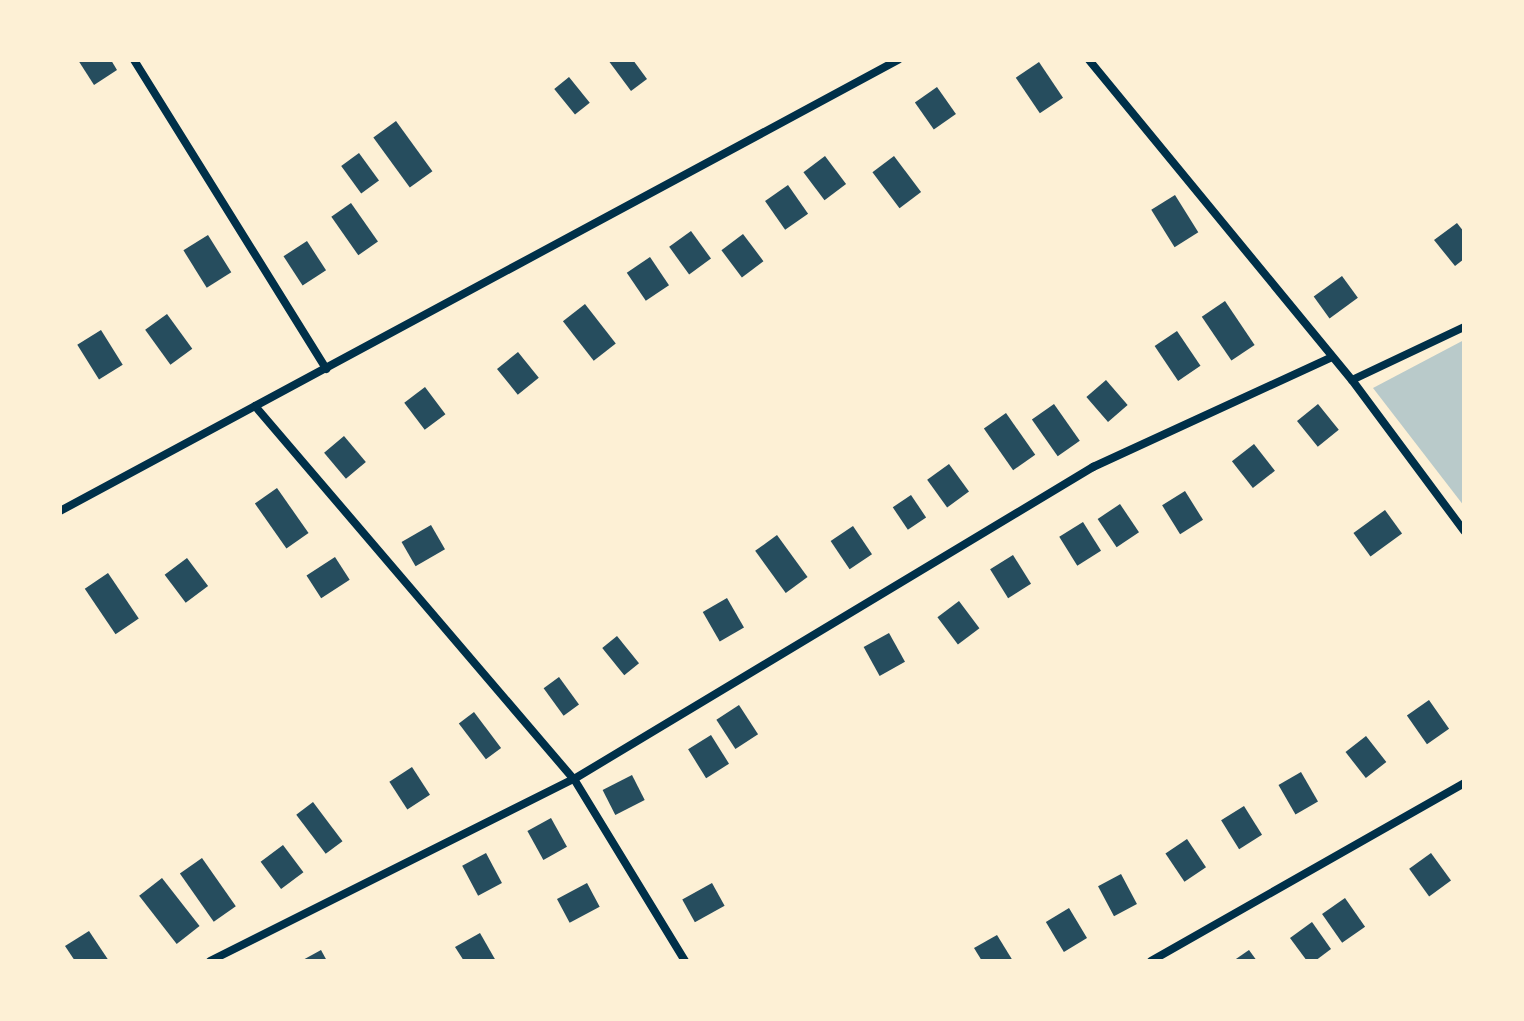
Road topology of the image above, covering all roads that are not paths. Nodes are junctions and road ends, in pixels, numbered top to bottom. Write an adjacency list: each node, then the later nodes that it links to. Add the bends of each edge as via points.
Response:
1 (134, 60): 6 (street)
2 (898, 60): 6 (street)
3 (1089, 60): 5 (street)
4 (1464, 327): 7 (street)
5 (1332, 357): 7 (street); 11 (street, via 1093,467)
6 (326, 369): 8 (street)
7 (1352, 380): 10 (street)
8 (255, 406): 9 (street); 11 (street)
9 (60, 511)
10 (1464, 531)
11 (574, 779): 13 (street); 14 (street)
12 (1464, 783): 15 (street)
13 (210, 961)
14 (685, 961)
15 (1151, 961)

